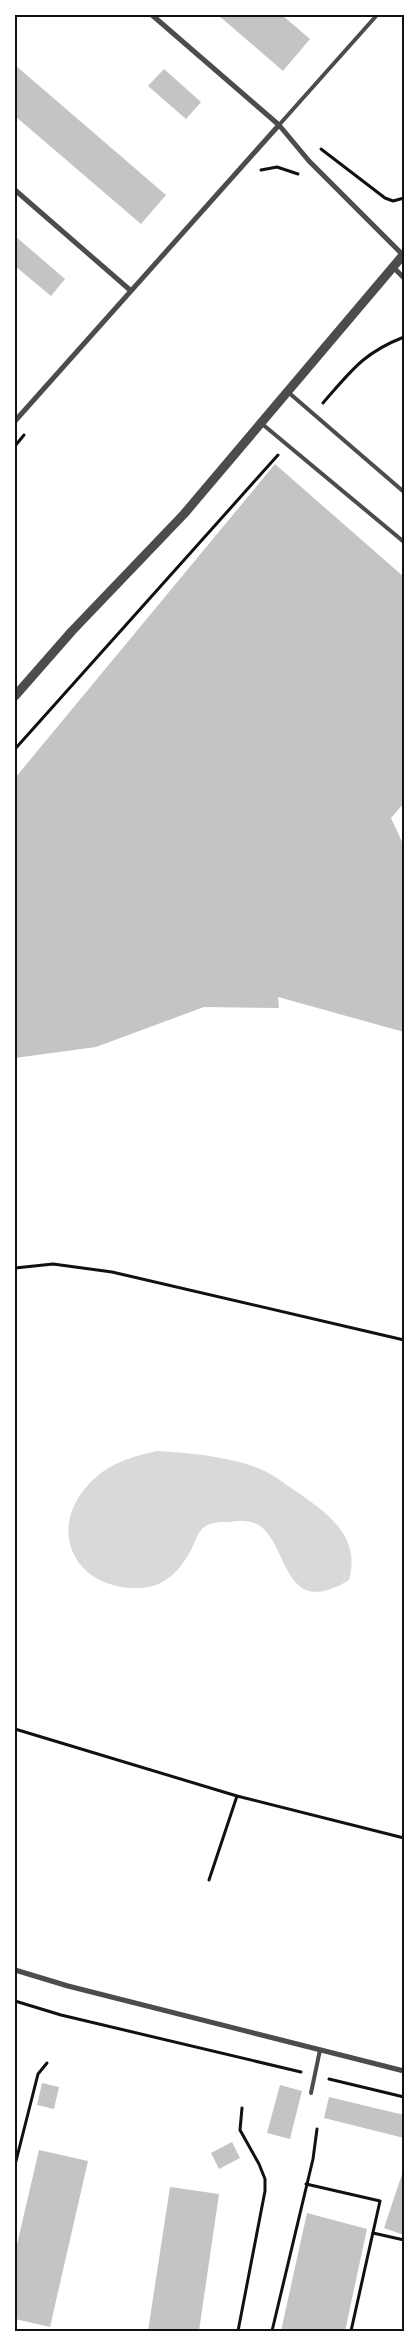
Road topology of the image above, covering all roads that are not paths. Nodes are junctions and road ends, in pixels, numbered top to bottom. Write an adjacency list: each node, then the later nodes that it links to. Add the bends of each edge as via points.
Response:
1 (152, 15): 3 (street)
2 (377, 15): 3 (lane)
3 (279, 125): 5 (street, via 309,161); 8 (street)
4 (15, 190): 8 (street)
5 (404, 255): 6 (street)
6 (393, 267): 7 (street); 9 (street)
7 (404, 278)
8 (130, 290): 10 (street)
9 (288, 392): 11 (street); 12 (lane)
10 (15, 420)
11 (261, 424): 13 (lane); 14 (street, via 184,514)
12 (404, 492)
13 (404, 542)
14 (15, 696)
15 (15, 1970): 16 (street)
16 (320, 2050): 17 (street); 18 (lane)
17 (404, 2071)
18 (311, 2093)

